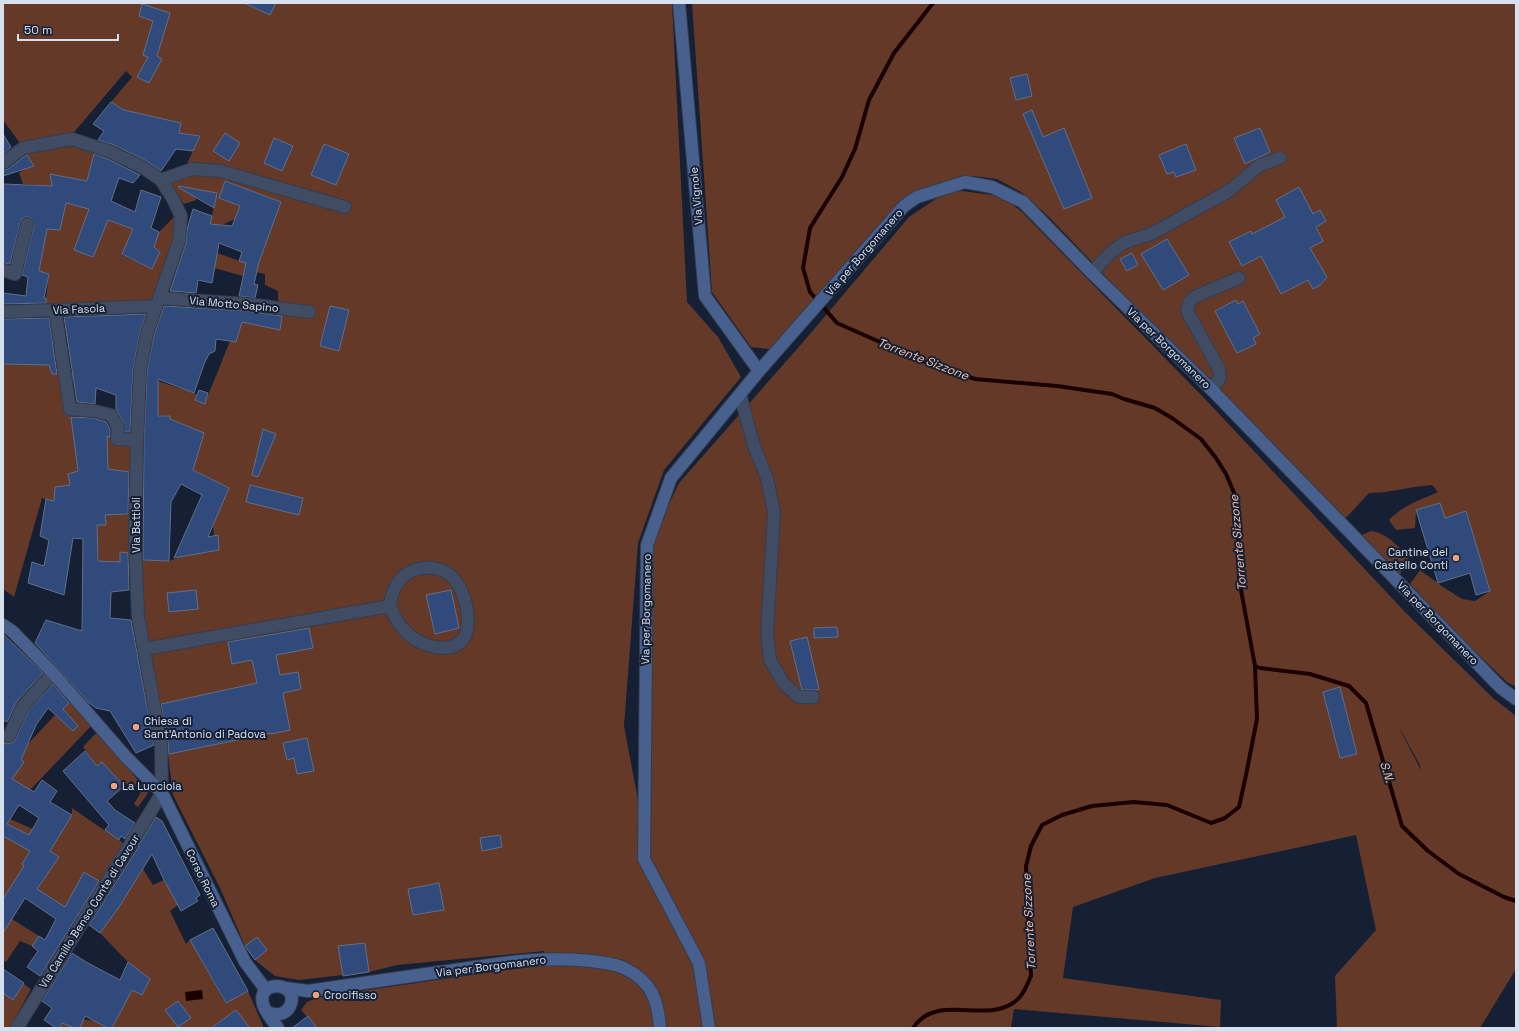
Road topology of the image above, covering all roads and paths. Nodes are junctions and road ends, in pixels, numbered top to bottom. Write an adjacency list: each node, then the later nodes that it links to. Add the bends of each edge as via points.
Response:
1 (679, 3): 14 (main road, Via Vignole, via 705,296)
2 (1280, 158): 8 (street, via 1260,165 1229,191 1151,234 1125,242 1110,253)
3 (3, 163): 4 (street, via 23,148 72,139 110,152 142,167)
4 (161, 180): 5 (street, via 192,169 220,171); 10 (street, Via Battioli, via 181,216 179,241)
5 (344, 207)
6 (27, 224): 7 (street, via 15,274)
7 (3, 270)
8 (1092, 273): 14 (main road, Via per Borgomanero, via 1023,202 992,187 965,182 917,197 904,206); 15 (main road, Via per Borgomanero)
9 (1239, 278): 15 (street, via 1194,296 1186,312 1219,369 1220,378)
10 (157, 302): 11 (street, Via Fasola); 13 (street, Via Motto Sapino, via 247,304); 17 (street, Via Battioli, via 147,333 140,371)
11 (55, 310): 12 (street, Via Fasola); 17 (street, via 70,409 94,410 111,415 118,427 117,439)
12 (3, 312)
13 (309, 312)
14 (759, 371): 16 (main road, Via per Borgomanero)
15 (1211, 389): 23 (main road, Via per Borgomanero, via 1501,688)
16 (740, 394): 22 (street, via 754,446 767,478 774,512 767,633 770,660 784,684 799,697); 34 (main road, Via per Borgomanero, via 671,478 647,545 644,859 699,963)
17 (137, 440): 20 (street, Via Battioli, via 135,541 138,616)
18 (390, 606): 18 (street, via 396,621 408,634 424,644 439,648 455,646 465,636 468,617 465,600 457,582 444,571 428,567 412,570 399,580 392,594); 20 (street)
19 (3, 625): 21 (main road, Corso Roma)
20 (144, 649): 25 (street, Via Battioli, via 161,744)
21 (53, 673): 24 (street, via 24,706); 25 (main road, Corso Roma, via 126,757)
22 (813, 697)
23 (1516, 700)
24 (9, 736)
25 (162, 793): 26 (main road, Corso Roma, via 245,962); 30 (street, Via Camillo Benso Conte di Cavour)
26 (275, 988): 27 (main road, Via per Borgomanero); 28 (main road, via 263,994 262,1003); 29 (main road, via 291,995 291,1004)
27 (308, 991): 29 (main road); 33 (main road, Via per Borgomanero, via 523,960 575,959 625,968 642,979 654,994)
28 (266, 1010): 29 (main road, via 275,1015); 31 (main road)
29 (287, 1011): 32 (main road)
30 (17, 1028)
31 (278, 1028)
32 (283, 1028)
33 (660, 1028)
34 (709, 1028)

